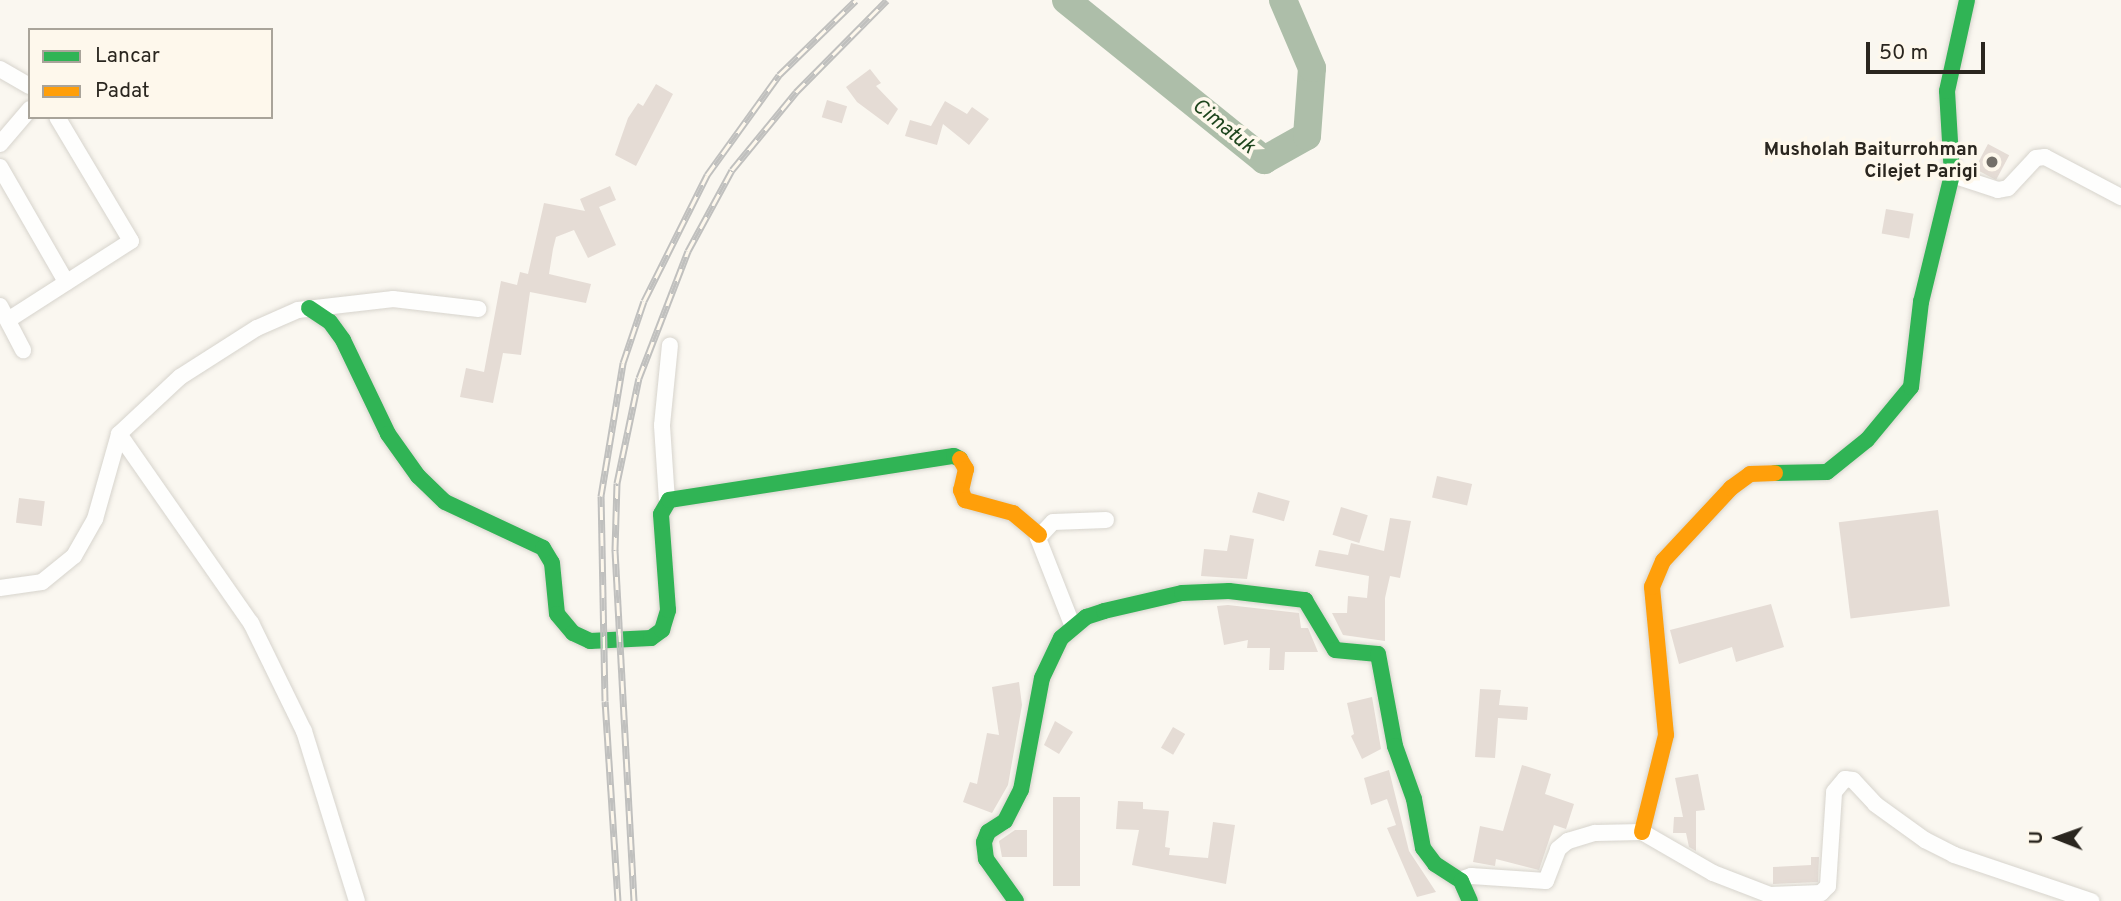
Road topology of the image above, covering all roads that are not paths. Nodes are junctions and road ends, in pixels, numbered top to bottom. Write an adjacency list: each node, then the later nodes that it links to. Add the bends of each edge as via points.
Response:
1 (1967, 0): 8 (street, via 1947,91)
2 (0, 69): 3 (street)
3 (28, 85)
4 (28, 111): 6 (street)
5 (58, 119): 10 (street, via 131,238 129,244)
6 (0, 144)
7 (0, 167): 10 (street)
8 (1952, 175): 9 (street, via 1998,190 2008,188 2036,158 2045,157); 22 (street, via 1921,302 1911,387 1900,404 1867,440 1827,471 1750,474 1731,488 1663,561 1652,587 1666,735)
9 (2121, 198)
10 (66, 282): 13 (street)
11 (309, 308): 12 (street, via 393,299); 16 (street, via 257,328 197,365); 17 (street, via 330,322 343,340 388,435 418,475 445,502 543,548 552,563 557,614 573,633 590,641 636,640 652,638 662,630 668,610 661,514)
12 (478, 309)
13 (4, 313): 15 (street)
14 (670, 345): 17 (street, via 662,425)
15 (23, 350)
16 (120, 433): 20 (street, via 95,519 74,556 42,582); 24 (street, via 251,622 304,731)
17 (667, 501): 19 (street, via 954,456 964,461 961,490 965,500 1013,513)
18 (1106, 520): 19 (street, via 1054,522)
19 (1039, 535): 21 (street, via 1037,545)
20 (0, 588)
21 (1073, 626): 23 (street, via 1104,611 1182,593 1241,591 1305,600 1335,650 1373,651 1380,656 1395,746 1415,803 1423,848 1435,864); 25 (street, via 1054,648 1041,678 1016,802 984,842 986,859)
22 (1642, 832): 23 (street, via 1595,833 1568,841 1558,849 1546,881 1471,876); 27 (street, via 1713,873 1770,895 1821,893 1828,886 1834,792 1844,779 1853,780 1875,804 1954,855)
23 (1460, 880): 26 (street)
24 (357, 901)
25 (1016, 901)
26 (1470, 901)
27 (2091, 901)

